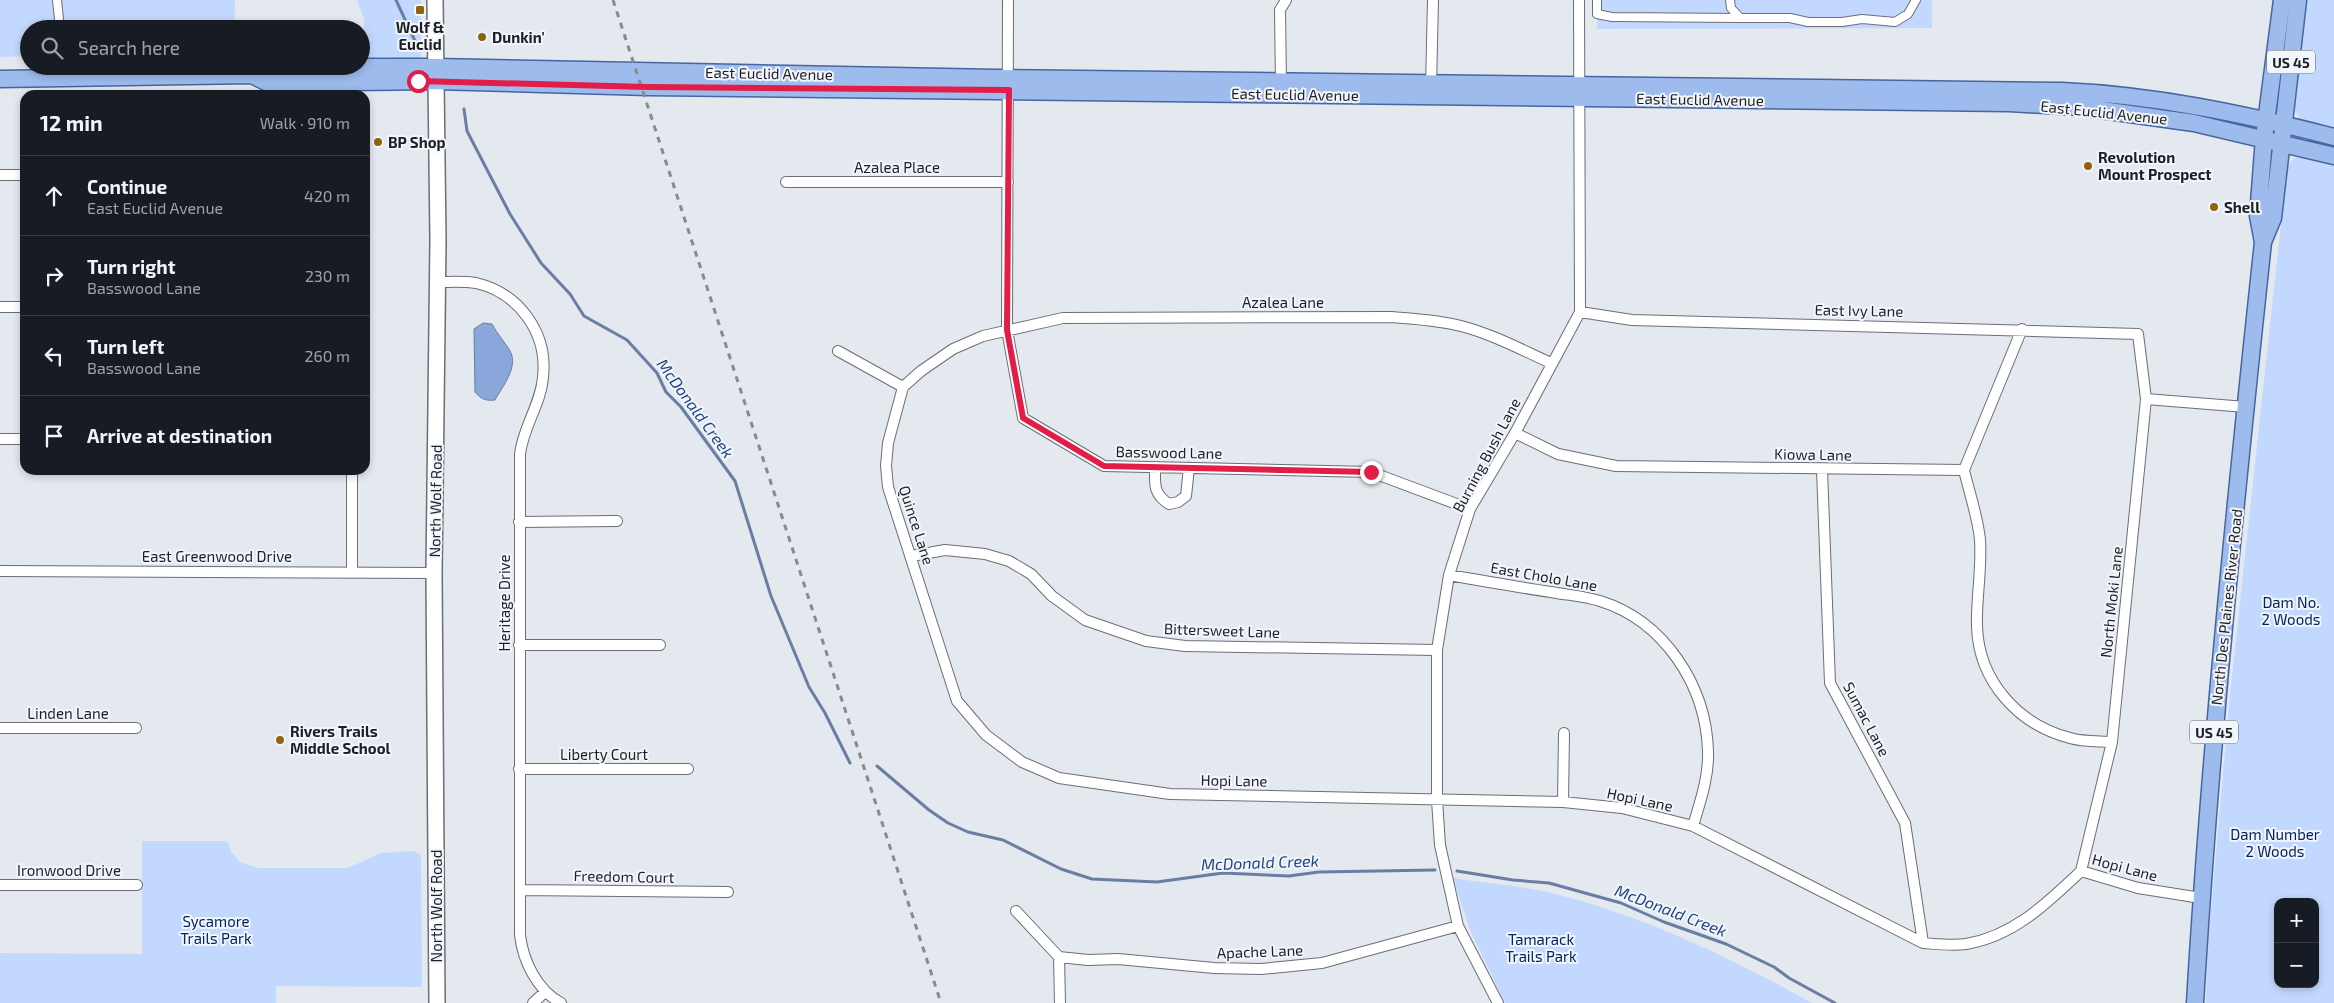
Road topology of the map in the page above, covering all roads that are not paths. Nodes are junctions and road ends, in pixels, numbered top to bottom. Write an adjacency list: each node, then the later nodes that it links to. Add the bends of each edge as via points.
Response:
1 (57, 0): 13 (street)
2 (435, 0): 14 (main road, North Wolf Road)
3 (1008, 0): 16 (street, Basswood Lane)
4 (1286, 0): 17 (street, via 1280,10)
5 (1433, 0): 18 (street)
6 (1579, 0): 19 (street, Burning Bush Lane)
7 (1597, 0): 12 (street, via 1597,14 1612,17)
8 (1730, 0): 12 (street, via 1731,8)
9 (1916, 0): 12 (street, via 1908,14 1895,22)
10 (2282, 0): 20 (main road, North Des Plaines River Road / US 45)
11 (2298, 0): 21 (main road, North Des Plaines River Road / US 45)
12 (1740, 18)
13 (59, 20)
14 (436, 74): 15 (main road, East Euclid Avenue, via 268,83 252,75); 16 (main road, East Euclid Avenue, via 648,87); 31 (main road, North Wolf Road)
15 (0, 79)
16 (1009, 84): 17 (main road, East Euclid Avenue); 29 (street, Basswood Lane)
17 (1281, 87): 18 (main road, East Euclid Avenue)
18 (1431, 89): 19 (main road, East Euclid Avenue)
19 (1579, 91): 20 (main road, East Euclid Avenue, via 2079,92 2181,104); 23 (main road, East Euclid Avenue, via 2009,103 2132,114); 34 (street, Burning Bush Lane)
20 (2267, 120): 21 (main road, East Euclid Avenue); 23 (main road, North Des Plaines River Road / US 45)
21 (2284, 124): 22 (main road, East Euclid Avenue); 24 (main road, North Des Plaines River Road / US 45)
22 (2334, 137)
23 (2264, 138): 24 (main road, East Euclid Avenue); 30 (main road, North Des Plaines River Road / US 45, via 2258,216)
24 (2282, 142): 25 (main road, East Euclid Avenue); 30 (main road, North Des Plaines River Road / US 45, via 2273,218)
25 (2334, 156)
26 (0, 175): 27 (street)
27 (20, 175)
28 (786, 182): 29 (street, Azalea Place)
29 (1008, 182): 36 (street, Basswood Lane)
30 (2263, 242): 42 (main road, North Des Plaines River Road / US 45)
31 (438, 282): 53 (street, Heritage Drive, via 474,283 494,289 522,309 538,338 543,378 521,443); 57 (main road, North Wolf Road)
32 (0, 307): 33 (street)
33 (20, 307)
34 (1580, 312): 35 (street, East Ivy Lane, via 1632,320); 39 (street, Burning Bush Lane)
35 (2022, 329): 37 (street, East Ivy Lane); 49 (street)
36 (1007, 330): 39 (street, Azalea Lane, via 1073,318 1392,317 1463,326); 40 (street, via 953,349); 46 (street, Basswood Lane, via 1023,418 1104,466)
37 (2138, 334): 41 (street, North Moki Lane)
38 (838, 351): 40 (street)
39 (1551, 363): 43 (street, Burning Bush Lane)
40 (903, 387): 54 (street, Quince Lane, via 892,422 886,466 888,487)
41 (2146, 399): 42 (street); 65 (street, North Moki Lane)
42 (2246, 407): 77 (main road, North Des Plaines River Road / US 45, via 2220,662)
43 (1515, 433): 48 (street, Kiowa Lane, via 1558,454 1616,466); 51 (street, Burning Bush Lane)
44 (0, 438): 45 (street)
45 (20, 438)
46 (1155, 467): 47 (street, Basswood Lane); 47 (street, via 1155,491 1169,504 1186,496)
47 (1189, 468): 51 (street, Basswood Lane, via 1371,472)
48 (1822, 470): 49 (street, Kiowa Lane); 80 (street, Sumac Lane, via 1830,683 1906,823)
49 (1964, 470): 65 (street, via 1980,538 1977,628 1985,668 2007,702 2037,726 2072,739)
50 (352, 475): 56 (street)
51 (1470, 509): 58 (street, Burning Bush Lane)
52 (617, 521): 53 (street)
53 (519, 522): 59 (street, Heritage Drive)
54 (912, 556): 61 (street, Bittersweet Lane, via 945,550 985,554 1009,561 1031,574 1052,596 1085,620 1146,641 1185,646); 66 (street, Quince Lane, via 957,701 986,736)
55 (0, 571): 56 (street, East Greenwood Drive)
56 (352, 571): 57 (street, East Greenwood Drive)
57 (434, 573): 83 (main road, North Wolf Road)
58 (1450, 575): 61 (street, Burning Bush Lane); 71 (street, East Cholo Lane, via 1599,601 1629,613 1656,633 1677,657 1694,687 1704,718 1708,752 1706,780)
59 (520, 645): 60 (street); 67 (street, Heritage Drive)
60 (660, 645)
61 (1437, 650): 69 (street, Burning Bush Lane)
62 (0, 728): 63 (street, Linden Lane)
63 (136, 728)
64 (1564, 733): 70 (street)
65 (2112, 742): 72 (street, North Moki Lane)
66 (1022, 762): 69 (street, Hopi Lane, via 1059,778 1170,794)
67 (519, 769): 68 (street, Liberty Court); 75 (street, Heritage Drive)
68 (688, 769)
69 (1437, 800): 70 (street, Hopi Lane); 79 (street, Burning Bush Lane, via 1440,845)
70 (1563, 802): 71 (street, Hopi Lane, via 1622,808)
71 (1693, 826): 80 (street, Hopi Lane)
72 (2081, 871): 77 (street, Hopi Lane, via 2138,888); 80 (street, Hopi Lane, via 2042,909 2005,932 1965,944)
73 (0, 885): 74 (street, Ironwood Drive)
74 (138, 885)
75 (520, 890): 76 (street, Freedom Court); 82 (street, Heritage Drive, via 521,946)
76 (728, 892)
77 (2201, 898): 88 (main road, North Des Plaines River Road / US 45)
78 (1016, 911): 81 (street)
79 (1458, 926): 81 (street, Apache Lane, via 1322,963 1260,969); 87 (street, Burning Bush Lane)
80 (1923, 944)
81 (1059, 957): 86 (street)
82 (545, 992): 84 (street); 85 (street, Heritage Drive)
83 (437, 1003)
84 (533, 1003)
85 (561, 1003)
86 (1060, 1003)
87 (1498, 1003)
88 (2195, 1003)

